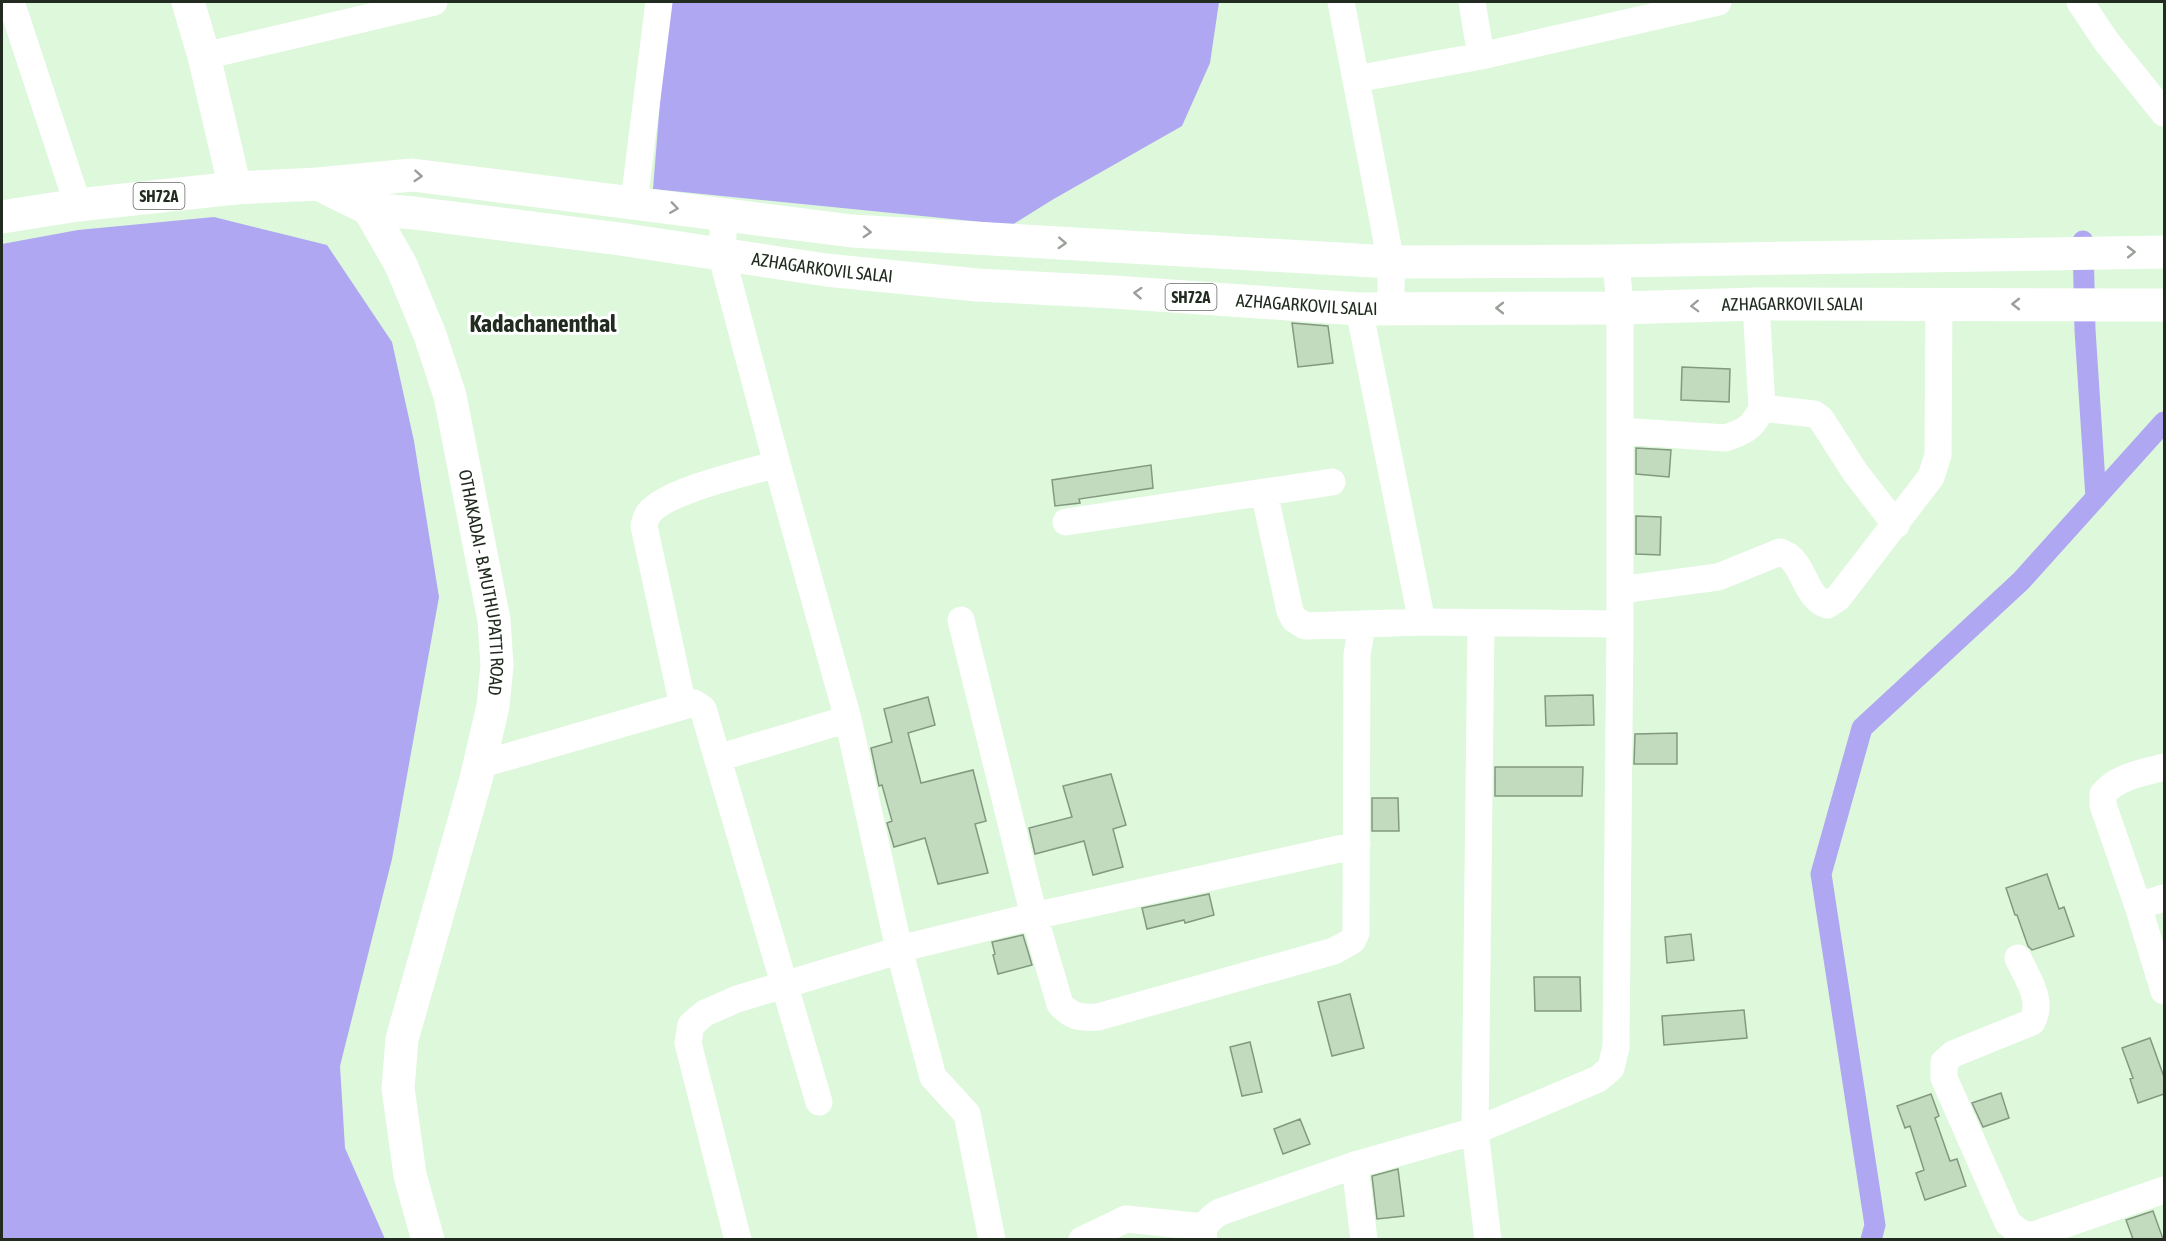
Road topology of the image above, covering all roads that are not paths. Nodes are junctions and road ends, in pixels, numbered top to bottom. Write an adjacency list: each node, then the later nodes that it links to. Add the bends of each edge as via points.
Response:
1 (11, 2): 16 (street)
2 (188, 2): 9 (main road)
3 (434, 2): 9 (street)
4 (659, 2): 15 (street)
5 (1341, 2): 11 (street)
6 (1472, 2): 10 (street)
7 (1718, 2): 10 (street)
8 (2080, 2): 12 (street)
9 (204, 56): 13 (main road)
10 (1481, 56): 11 (street)
11 (1356, 79): 22 (street)
12 (2164, 114)
13 (235, 188): 14 (main road, AZHAGARKOVIL SALAI / SH72A, via 318,184); 16 (main road, AZHAGARKOVIL SALAI / SH72A)
14 (369, 194): 15 (main road, AZHAGARKOVIL SALAI, one-way to 15, via 412,175); 20 (main road, AZHAGARKOVIL SALAI / SH72A, via 426,214); 45 (main road, OTHAKADAI - B.MUTHUPATTI ROAD, via 430,335 450,396 494,620 497,665 493,706)
15 (634, 202): 17 (main road, AZHAGARKOVIL SALAI, one-way to 17)
16 (78, 205): 18 (main road, AZHAGARKOVIL SALAI / SH72A)
17 (725, 216): 20 (street); 22 (main road, AZHAGARKOVIL SALAI, one-way to 22, via 852,231)
18 (2, 217)
19 (2164, 252): 21 (main road, AZHAGARKOVIL SALAI, one-way to 19)
20 (721, 253): 28 (main road, AZHAGARKOVIL SALAI / SH72A, one-way to 20, via 977,285 826,270); 31 (street)
21 (1616, 261): 22 (main road, AZHAGARKOVIL SALAI); 27 (street)
22 (1391, 262): 26 (street)
23 (1756, 304): 24 (main road, AZHAGARKOVIL SALAI / SH72A); 27 (main road, AZHAGARKOVIL SALAI / SH72A, one-way to 27); 29 (street)
24 (1939, 304): 25 (main road, AZHAGARKOVIL SALAI / SH72A, one-way to 24); 35 (street, via 1938,455 1931,477)
25 (2164, 305)
26 (1391, 308): 27 (main road, AZHAGARKOVIL SALAI / SH72A, one-way to 26); 28 (main road, AZHAGARKOVIL SALAI / SH72A)
27 (1620, 308): 30 (street)
28 (1359, 309): 38 (street)
29 (1762, 408): 30 (street, via 1755,423 1740,434 1725,438); 35 (street, via 1814,414 1821,419)
30 (1620, 431): 36 (street)
31 (777, 464): 42 (street, via 681,493 647,514 644,526); 43 (street)
32 (1332, 482): 33 (street)
33 (1264, 492): 34 (street); 40 (street, via 1294,619 1305,626)
34 (1066, 522)
35 (1896, 525): 36 (street, via 1838,598 1827,605 1812,592 1793,559 1780,552 1718,577)
36 (1620, 590): 41 (street)
37 (961, 620): 50 (street)
38 (1422, 622): 39 (street); 40 (street)
39 (1481, 623): 41 (street); 56 (street)
40 (1362, 624): 47 (street, via 1357,655)
41 (1620, 624): 56 (street, via 1616,1047 1611,1068 1598,1079)
42 (683, 706): 44 (street, via 694,703 703,709); 45 (street)
43 (848, 719): 44 (street); 51 (street)
44 (718, 758): 53 (street)
45 (479, 765): 60 (main road, OTHAKADAI - B.MUTHUPATTI ROAD, via 402,1039 398,1088 410,1175)
46 (2164, 767): 49 (street, via 2123,779 2103,794 2103,805)
47 (1357, 845): 50 (street); 50 (street, via 1356,933 1344,948 1098,1017 1081,1018 1060,1004)
48 (2164, 898): 49 (street)
49 (2138, 906): 54 (street)
50 (1034, 916): 51 (street)
51 (899, 949): 53 (street); 62 (street, via 933,1077 968,1114)
52 (2018, 958): 58 (street, via 2037,1001 2032,1022 1953,1054 1944,1062 1944,1078 2008,1223 2031,1236)
53 (786, 985): 55 (street); 61 (street, via 726,1004 705,1013 691,1025 688,1043)
54 (2164, 991)
55 (819, 1102)
56 (1475, 1131): 57 (street); 65 (street)
57 (1355, 1165): 59 (street, via 1220,1212 1209,1219); 64 (street)
58 (2164, 1190)
59 (1204, 1233): 63 (street, via 1126,1220)
60 (428, 1239)
61 (738, 1239)
62 (992, 1239)
63 (1082, 1239)
64 (1364, 1239)
65 (1488, 1239)

